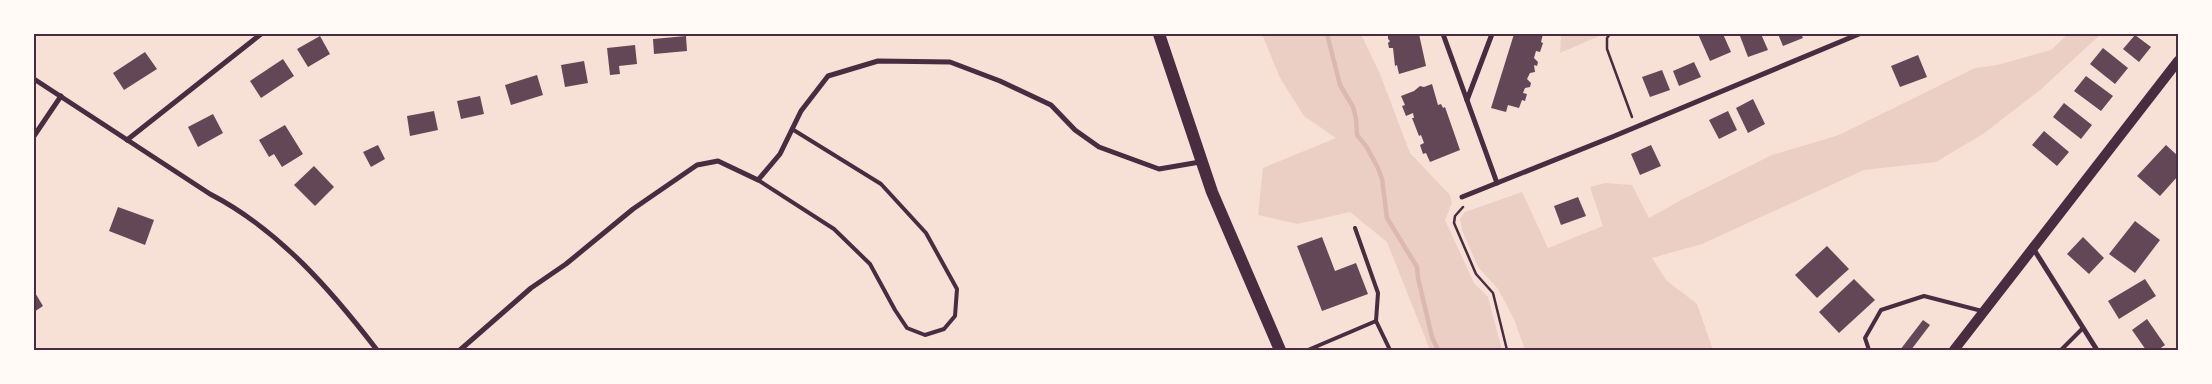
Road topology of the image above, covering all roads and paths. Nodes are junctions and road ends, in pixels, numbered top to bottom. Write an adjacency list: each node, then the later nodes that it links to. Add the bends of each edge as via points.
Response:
1 (261, 34): 14 (street)
2 (1159, 34): 15 (main road)
3 (1443, 34): 10 (street)
4 (1492, 34): 10 (street)
5 (1610, 34): 11 (path, via 1607,49)
6 (1859, 34): 11 (street)
7 (2178, 61): 21 (main road)
8 (34, 78): 9 (street)
9 (61, 96): 13 (street); 14 (street)
10 (1467, 101): 17 (street)
11 (1636, 127): 17 (street)
12 (792, 129): 15 (street, via 800,111 828,76 878,61 950,62 1051,105 1075,130 1099,147 1159,169); 16 (street, via 780,154); 16 (lane, via 881,184 926,233 956,289 955,316 944,330 925,335 907,328 870,264 834,229)
13 (34, 136)
14 (127, 140): 25 (street, via 231,205 294,254 346,308)
15 (1202, 162): 27 (main road)
16 (758, 180): 26 (street, via 718,161 697,164 531,288)
17 (1497, 183): 18 (street)
18 (1462, 197)
19 (1468, 204): 30 (path, via 1460,209 1454,223 1476,274 1493,293)
20 (1355, 228): 23 (lane, via 1378,293)
21 (2034, 248): 22 (main road); 24 (street)
22 (1984, 311): 31 (lane, via 1924,296 1882,310 1865,338); 32 (main road)
23 (1376, 321): 28 (lane); 29 (lane)
24 (2083, 328): 33 (lane); 34 (street)
25 (377, 350)
26 (460, 350)
27 (1280, 350)
28 (1308, 350)
29 (1390, 350)
30 (1507, 350)
31 (1869, 350)
32 (1954, 350)
33 (2061, 350)
34 (2097, 350)

